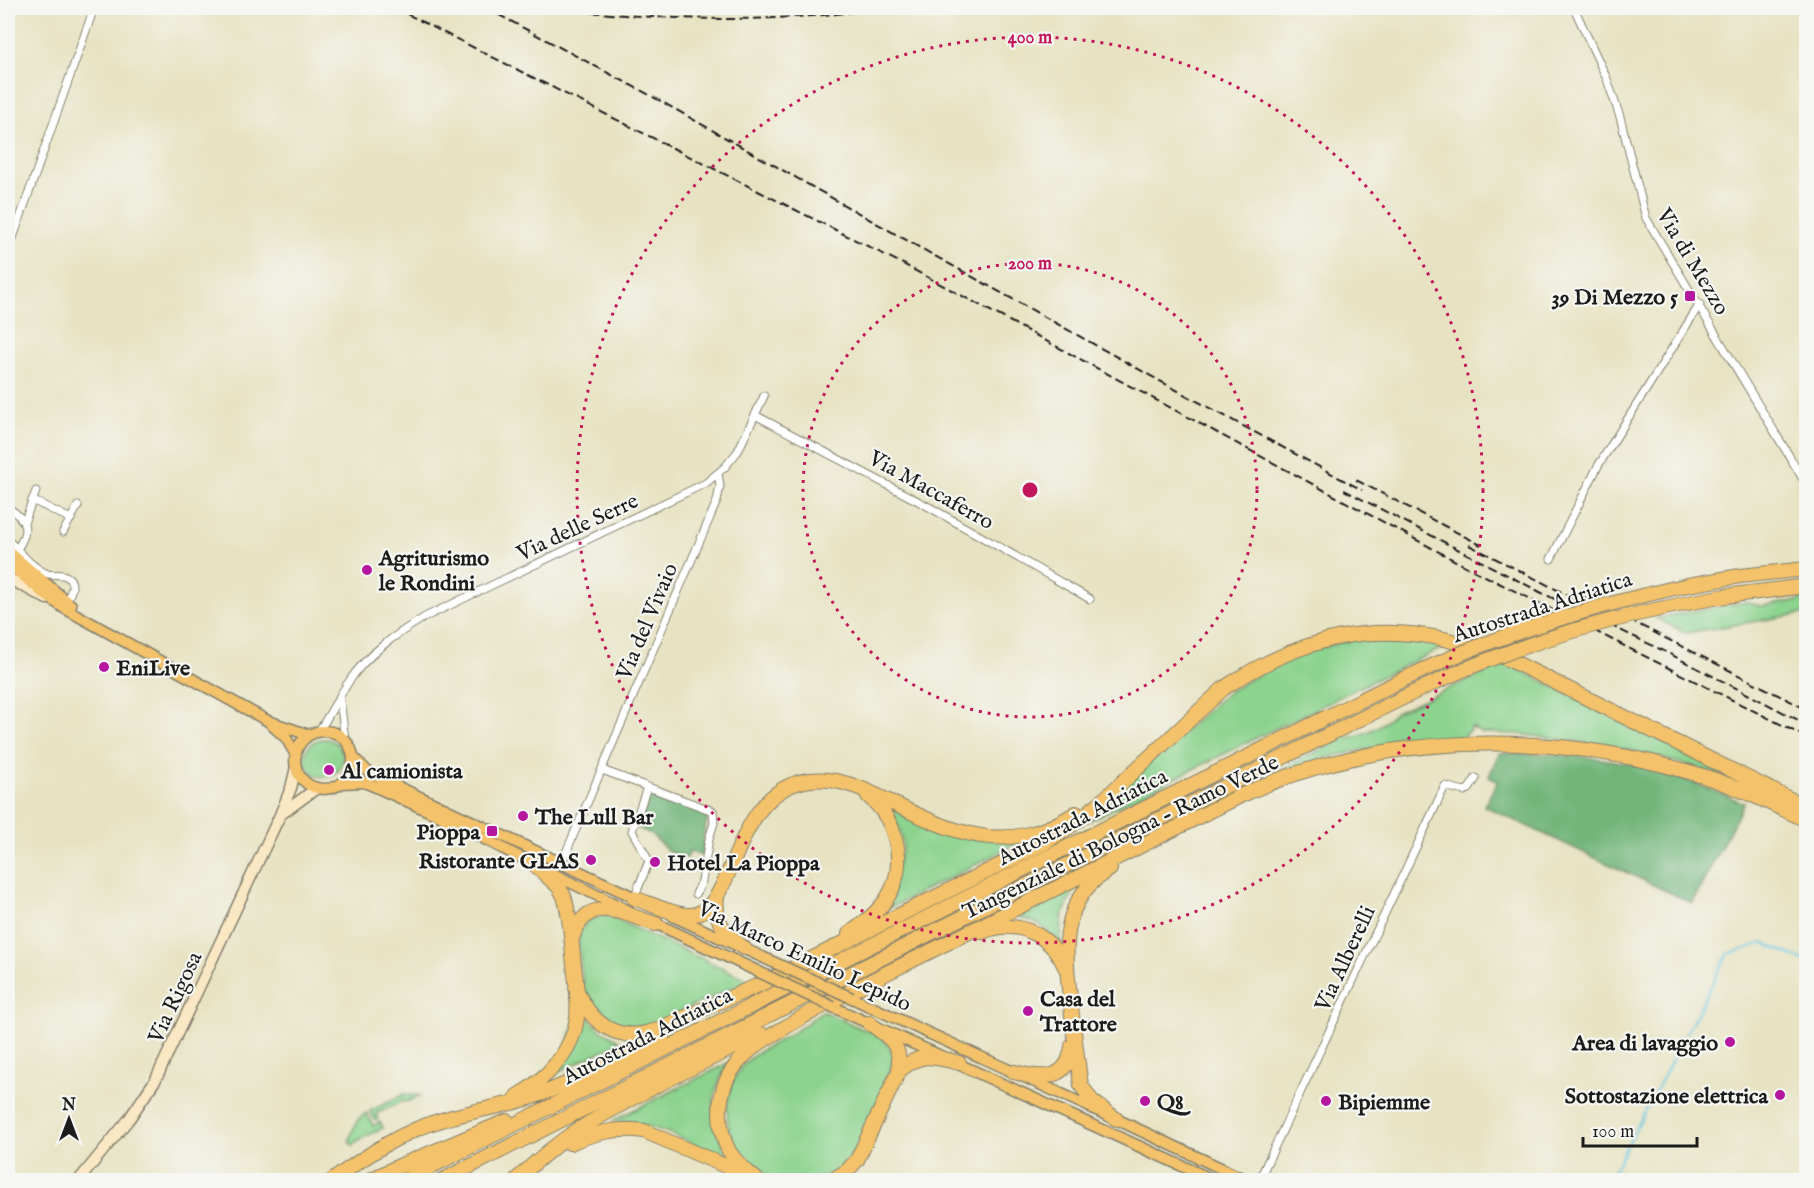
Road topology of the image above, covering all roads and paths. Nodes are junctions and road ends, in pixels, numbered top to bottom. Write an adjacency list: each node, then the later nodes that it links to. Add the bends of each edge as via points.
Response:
1 (94, 8): 3 (street)
2 (1574, 8): 4 (street, Via di Mezzo, via 1607,79 1646,218)
3 (8, 252)
4 (1700, 304): 8 (street, Via di Mezzo); 18 (street, via 1598,466)
5 (764, 396): 6 (street)
6 (755, 415): 7 (street, via 738,451); 23 (street, Via Maccaferro, via 931,508)
7 (718, 473): 25 (street, Via delle Serre, via 698,488 406,628 355,673); 34 (street, Via del Vivaio, via 717,501)
8 (1806, 484)
9 (36, 491): 10 (street)
10 (32, 500): 13 (street); 14 (street)
11 (78, 506): 13 (street)
12 (8, 508): 14 (street)
13 (71, 519): 15 (street)
14 (24, 523): 17 (street, via 24,539)
15 (63, 532)
16 (8, 540): 17 (street)
17 (12, 550): 24 (main road); 24 (street, via 45,573 68,577 72,588)
18 (1551, 560)
19 (8, 563): 24 (main road, via 44,594)
20 (1806, 569): 66 (highway, Autostrada Adriatica, bridge, via 1688,585 1590,609 1448,659)
21 (8, 578): 24 (main road)
22 (1806, 586): 70 (highway, Autostrada Adriatica, bridge, via 1725,596 1633,614 1496,657 1411,694)
23 (1090, 599)
24 (65, 604): 26 (main road)
25 (340, 698): 27 (street, Via delle Serre); 28 (street)
26 (268, 721): 27 (main road); 31 (main road, via 286,738)
27 (314, 734): 28 (main road, via 332,732); 31 (main road, via 298,747)
28 (345, 740): 32 (main road)
29 (1160, 746): 30 (highway, Tangenziale di Bologna - Ramo Verde, via 1224,688 1269,661 1335,638 1395,632 1477,646); 39 (highway, via 1074,814 1014,837 964,834); 55 (highway, Tangenziale di Bologna - Ramo Verde, via 1101,802 1044,843)
30 (1688, 748): 41 (highway); 42 (highway, Tangenziale di Bologna - Ramo Verde)
31 (296, 755): 33 (main road)
32 (353, 757): 37 (main road, via 351,771); 47 (main road, Via Marco Emilio Lepido, via 367,771)
33 (296, 767): 40 (main road, via 303,781); 43 (main road, Via Rigosa)
34 (602, 770): 38 (street); 47 (street, Via del Vivaio)
35 (1706, 777): 44 (highway, Tangenziale di Bologna - Ramo Verde); 45 (highway, Tangenziale di Bologna - Ramo Verde, via 1639,759 1566,747 1434,747 1371,755 1301,772); 46 (highway)
36 (1476, 778): 80 (street, Via Alberelli, via 1464,791 1445,786)
37 (342, 783): 40 (main road); 48 (main road, Via Marco Emilio Lepido, via 364,782)
38 (647, 787): 49 (street, via 712,811 714,823); 51 (street, via 632,831 649,861)
39 (857, 787): 50 (highway, via 831,780 811,780 790,785 768,798 747,828); 55 (highway, via 881,808 895,834 898,852 894,884 873,915)
40 (317, 789): 43 (main road, Via Rigosa)
41 (1806, 799)
42 (1806, 807)
43 (280, 815): 71 (main road, Via Rigosa, via 156,1079)
44 (1806, 820)
45 (1179, 827): 56 (highway, via 1103,873 1084,892 1068,925); 57 (highway, Tangenziale di Bologna - Ramo Verde)
46 (1806, 830)
47 (561, 864): 51 (main road, Via Marco Emilio Lepido)
48 (535, 865): 52 (main road, Via Marco Emilio Lepido); 53 (highway, via 562,891)
49 (696, 894)
50 (717, 896): 51 (highway, via 706,909 691,915); 54 (highway, via 718,922)
51 (634, 898): 54 (main road, Via Marco Emilio Lepido)
52 (656, 924): 53 (highway, via 598,909 584,917); 61 (main road, Via Marco Emilio Lepido, bridge)
53 (571, 941): 59 (highway)
54 (744, 948): 65 (main road, Via Marco Emilio Lepido, bridge)
55 (807, 962): 58 (highway, Tangenziale di Bologna - Ramo Verde)
56 (1067, 970): 57 (highway, via 1060,955 1044,939 1026,929 1004,926); 62 (highway)
57 (868, 982): 60 (highway, Tangenziale di Bologna - Ramo Verde)
58 (756, 987): 59 (highway, via 638,1035 620,1033 595,1019); 67 (highway, via 576,1079)
59 (576, 988): 67 (highway, via 576,1024 561,1057 538,1082)
60 (815, 1010): 69 (highway, via 628,1101); 76 (highway, via 757,1044 726,1081 720,1112 724,1140 736,1160)
61 (869, 1023): 63 (main road, Via Marco Emilio Lepido); 64 (highway, via 891,1038 899,1057)
62 (1074, 1029): 65 (highway, via 1071,1056 1056,1074 1040,1077); 68 (highway, via 1081,1085 1092,1101)
63 (958, 1063): 64 (highway, via 925,1057); 78 (main road, Via Marco Emilio Lepido)
64 (899, 1071): 77 (highway, via 857,1160)
65 (1014, 1072): 68 (main road, Via Marco Emilio Lepido)
66 (580, 1094): 73 (highway, via 482,1130); 74 (highway, Autostrada Adriatica)
67 (494, 1107): 72 (highway, via 445,1119 398,1139)
68 (1116, 1119): 79 (main road, Via Marco Emilio Lepido)
69 (548, 1151): 75 (highway); 76 (highway, via 587,1136 627,1128 662,1138)
70 (447, 1179)
71 (79, 1180)
72 (333, 1180)
73 (370, 1180)
74 (404, 1180)
75 (516, 1180)
76 (757, 1180)
77 (833, 1180)
78 (1214, 1180)
79 (1246, 1180)
80 (1259, 1180)

